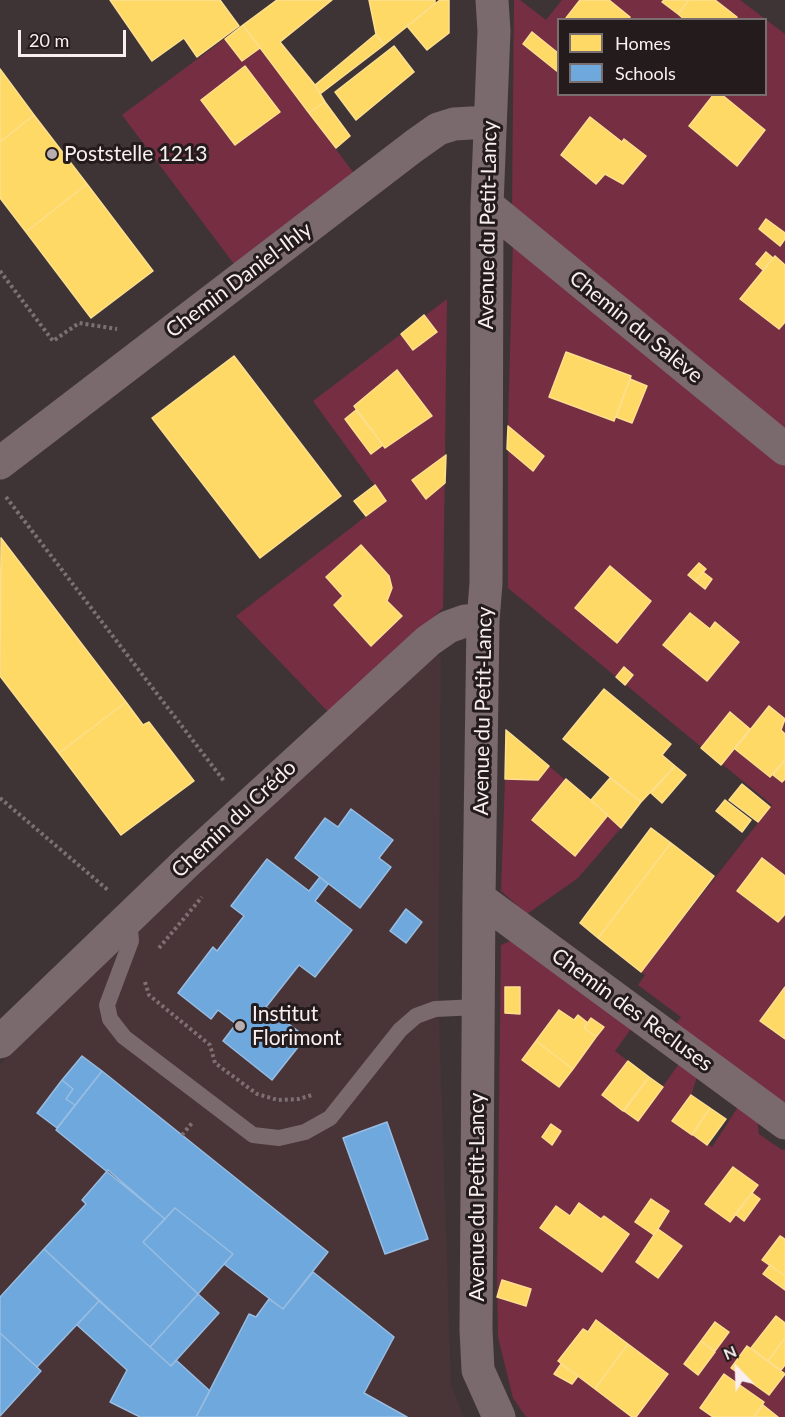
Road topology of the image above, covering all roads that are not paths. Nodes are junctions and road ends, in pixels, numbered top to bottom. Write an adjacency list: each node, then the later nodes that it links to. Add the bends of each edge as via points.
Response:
1 (492, 0): 2 (street, Avenue du Petit-Lancy)
2 (489, 122): 3 (street, Avenue du Petit-Lancy); 5 (street, Chemin Daniel-Ihly, via 454,123 438,129)
3 (487, 205): 4 (street, Chemin du Salève); 6 (street, Avenue du Petit-Lancy)
4 (785, 449)
5 (0, 463)
6 (483, 621): 7 (street, Avenue du Petit-Lancy); 8 (street, Chemin du Crédo, via 465,621 448,627 428,641)
7 (479, 898): 9 (street, Avenue du Petit-Lancy); 11 (street, Chemin des Recluses)
8 (129, 918): 9 (lane, via 131,941 107,1005 110,1018 124,1037 253,1135 279,1138 305,1132 330,1118 400,1030 417,1016 435,1008); 10 (street, Chemin du Crédo)
9 (478, 1007): 12 (street, Avenue du Petit-Lancy, via 478,1370)
10 (0, 1042)
11 (785, 1123)
12 (499, 1417)

